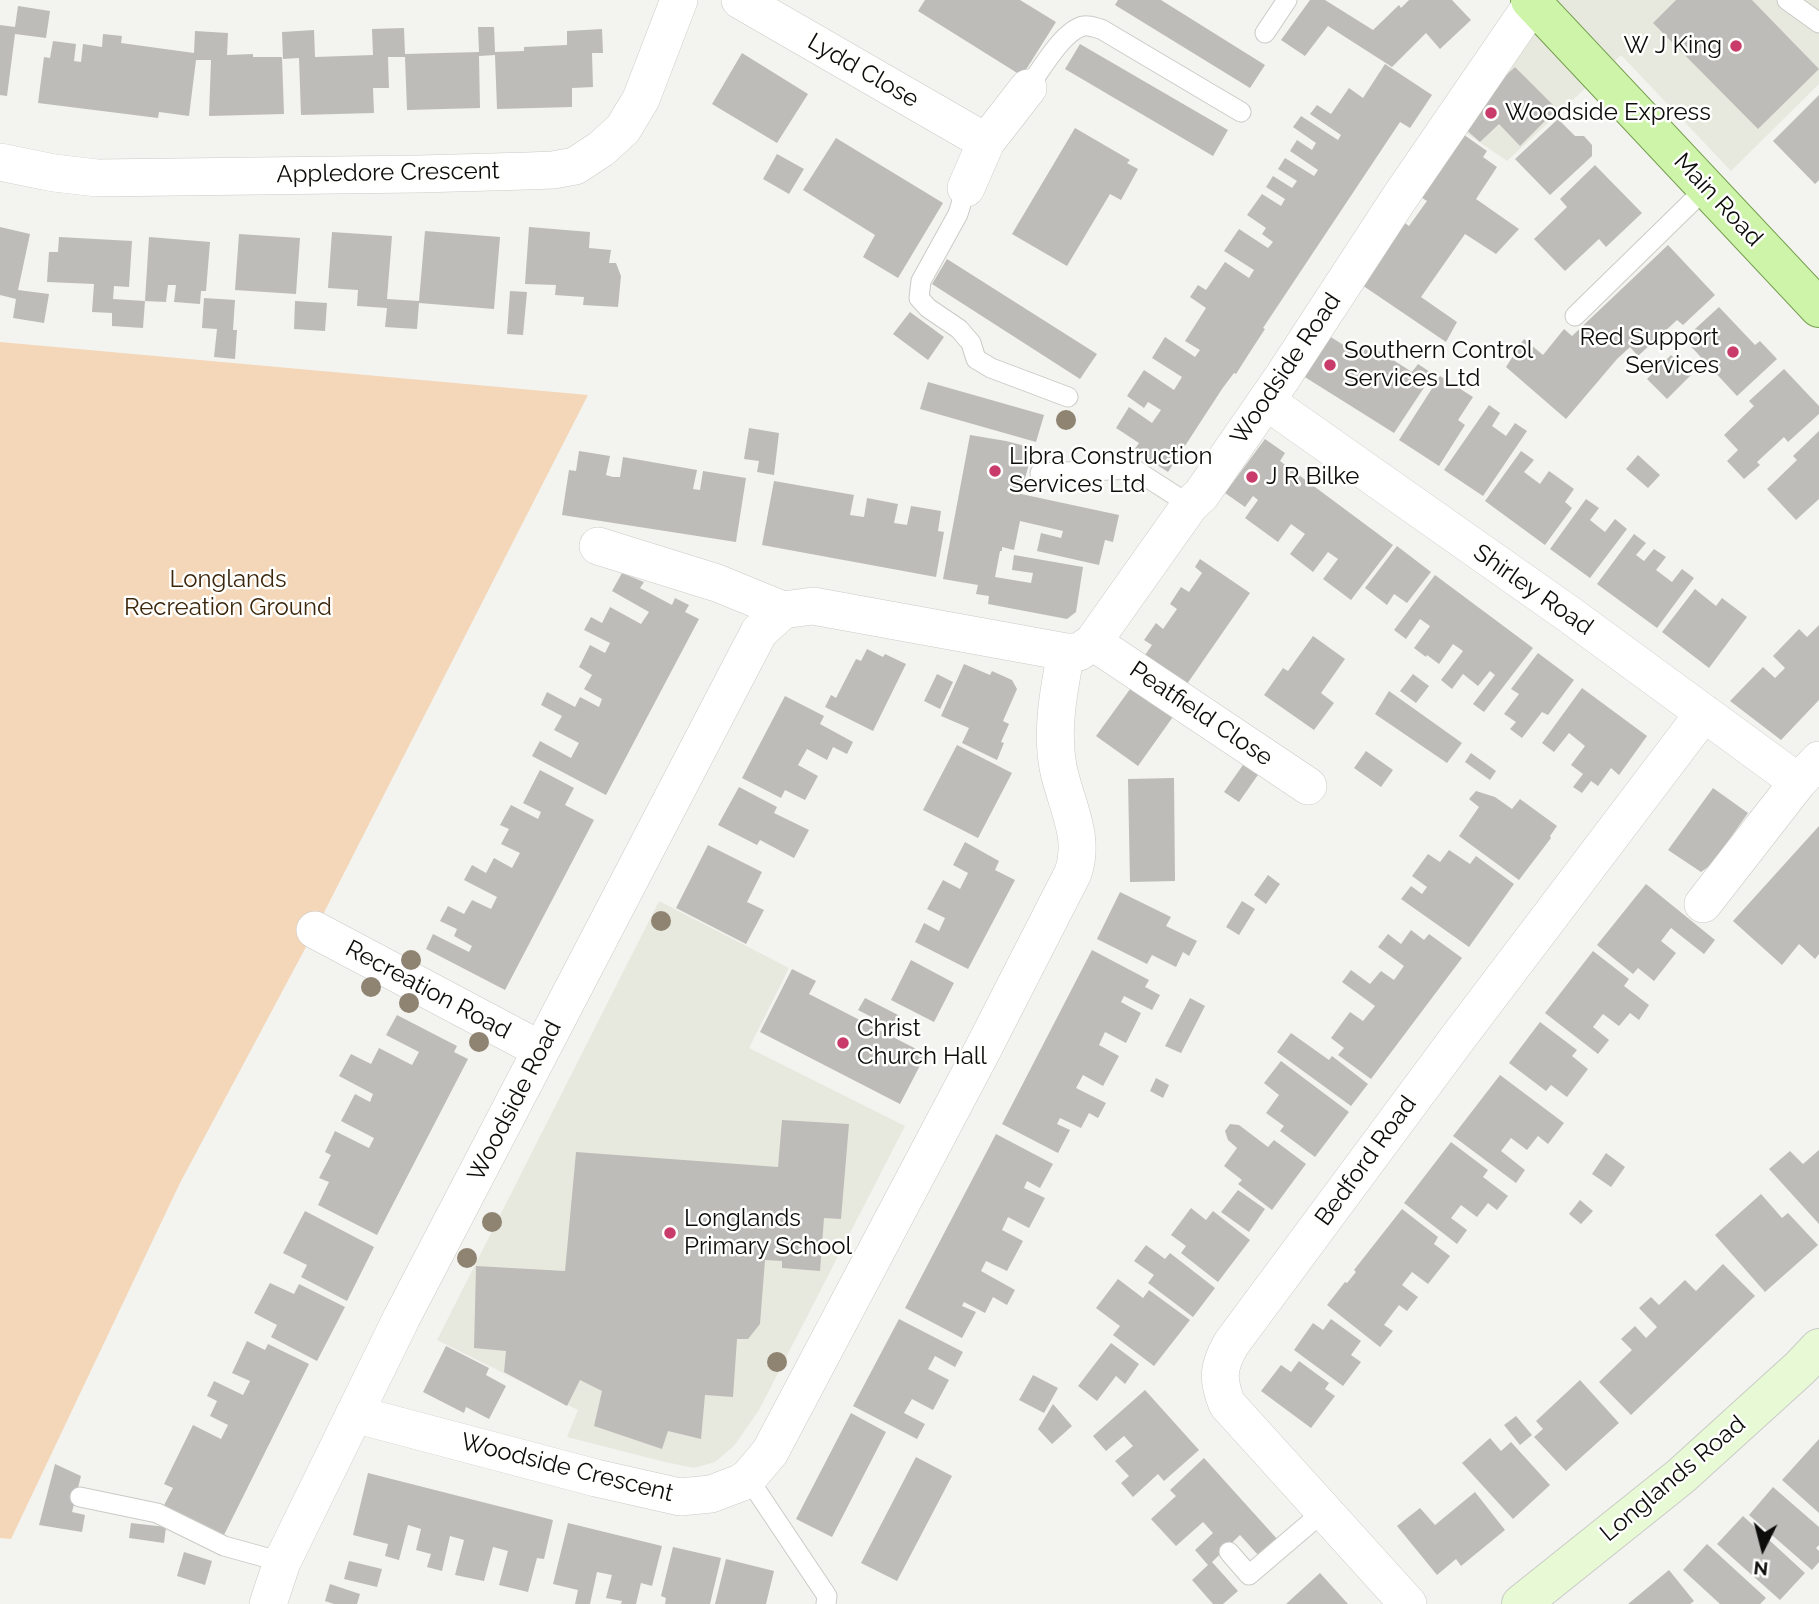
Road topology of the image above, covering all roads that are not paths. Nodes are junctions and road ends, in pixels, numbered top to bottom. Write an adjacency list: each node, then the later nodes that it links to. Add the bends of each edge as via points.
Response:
1 (679, 0): 11 (street, Appledore Crescent, via 640,99 623,129 575,166 419,174 97,177)
2 (740, 0): 10 (street, Lydd Close)
3 (1287, 0): 7 (lane)
4 (1787, 0): 6 (lane)
5 (1535, 1): 13 (main road, Main Road); 17 (street, Woodside Road)
6 (1819, 23)
7 (1265, 33)
8 (1028, 88): 9 (lane, via 1073,30 1086,26 1101,29); 10 (street)
9 (1241, 112)
10 (986, 142): 12 (street)
11 (0, 162)
12 (966, 188): 16 (lane, via 958,215 921,281 919,298 959,329 971,343 976,359)
13 (1706, 188): 14 (main road, Main Road); 15 (lane)
14 (1819, 308)
15 (1575, 316)
16 (1068, 397)
17 (1266, 401): 19 (street, Woodside Road); 23 (street, Shirley Road)
18 (1040, 473): 19 (lane, via 1134,469)
19 (1190, 505): 22 (street, Woodside Road)
20 (598, 546): 21 (street, via 717,583)
21 (783, 610): 22 (street, via 813,606); 28 (street, Woodside Road, via 760,632)
22 (1080, 647): 25 (street, Peatfield Close); 31 (street, Woodside Crescent, via 1059,692 1055,728 1058,766 1077,831 1073,873 770,1452)
23 (1704, 713): 24 (street, Shirley Road); 33 (street, Bedford Road, via 1223,1358 1219,1374 1227,1404)
24 (1808, 771): 26 (street, Shirley Road)
25 (1308, 786)
26 (1703, 904)
27 (315, 930): 28 (street, Recreation Road)
28 (541, 1050): 30 (street, Woodside Road)
29 (1819, 1348): 39 (street, Longlands Road, via 1681,1476)
30 (354, 1414): 31 (street, Woodside Crescent, via 680,1497 711,1494); 35 (street, Woodside Road)
31 (748, 1478): 37 (lane, via 827,1596)
32 (80, 1497): 35 (lane, via 157,1513 224,1546)
33 (1324, 1511): 34 (lane, via 1250,1574); 38 (street, Bedford Road)
34 (1229, 1552)
35 (282, 1562): 36 (street, Woodside Road)
36 (268, 1604)
37 (826, 1604)
38 (1408, 1604)
39 (1521, 1604)

